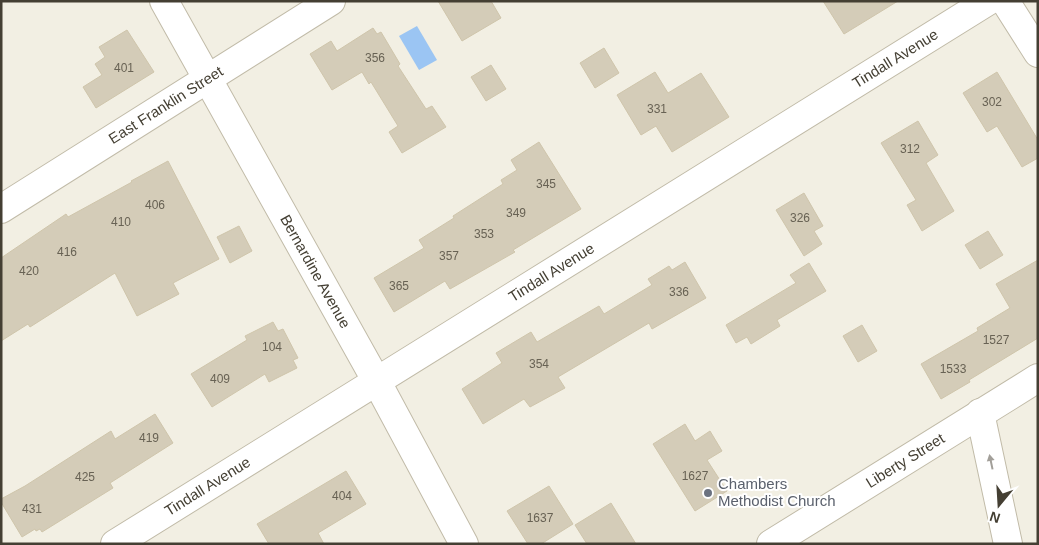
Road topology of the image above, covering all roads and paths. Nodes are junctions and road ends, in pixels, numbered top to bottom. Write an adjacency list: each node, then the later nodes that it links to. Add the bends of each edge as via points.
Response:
1 (164, 1): 6 (street, Bernardine Avenue)
2 (331, 1): 6 (street, East Franklin Street)
3 (988, 1): 9 (street, Tindall Avenue)
4 (1005, 1): 5 (street)
5 (1038, 53)
6 (207, 79): 7 (street, East Franklin Street); 9 (street, Bernardine Avenue)
7 (1, 209)
8 (1038, 378): 10 (street, Liberty Street)
9 (377, 382): 11 (street, Tindall Avenue); 12 (street, Bernardine Avenue)
10 (980, 413): 13 (street, Liberty Street); 14 (street, one-way to 10)
11 (115, 544)
12 (464, 544)
13 (771, 544)
14 (1008, 544)

